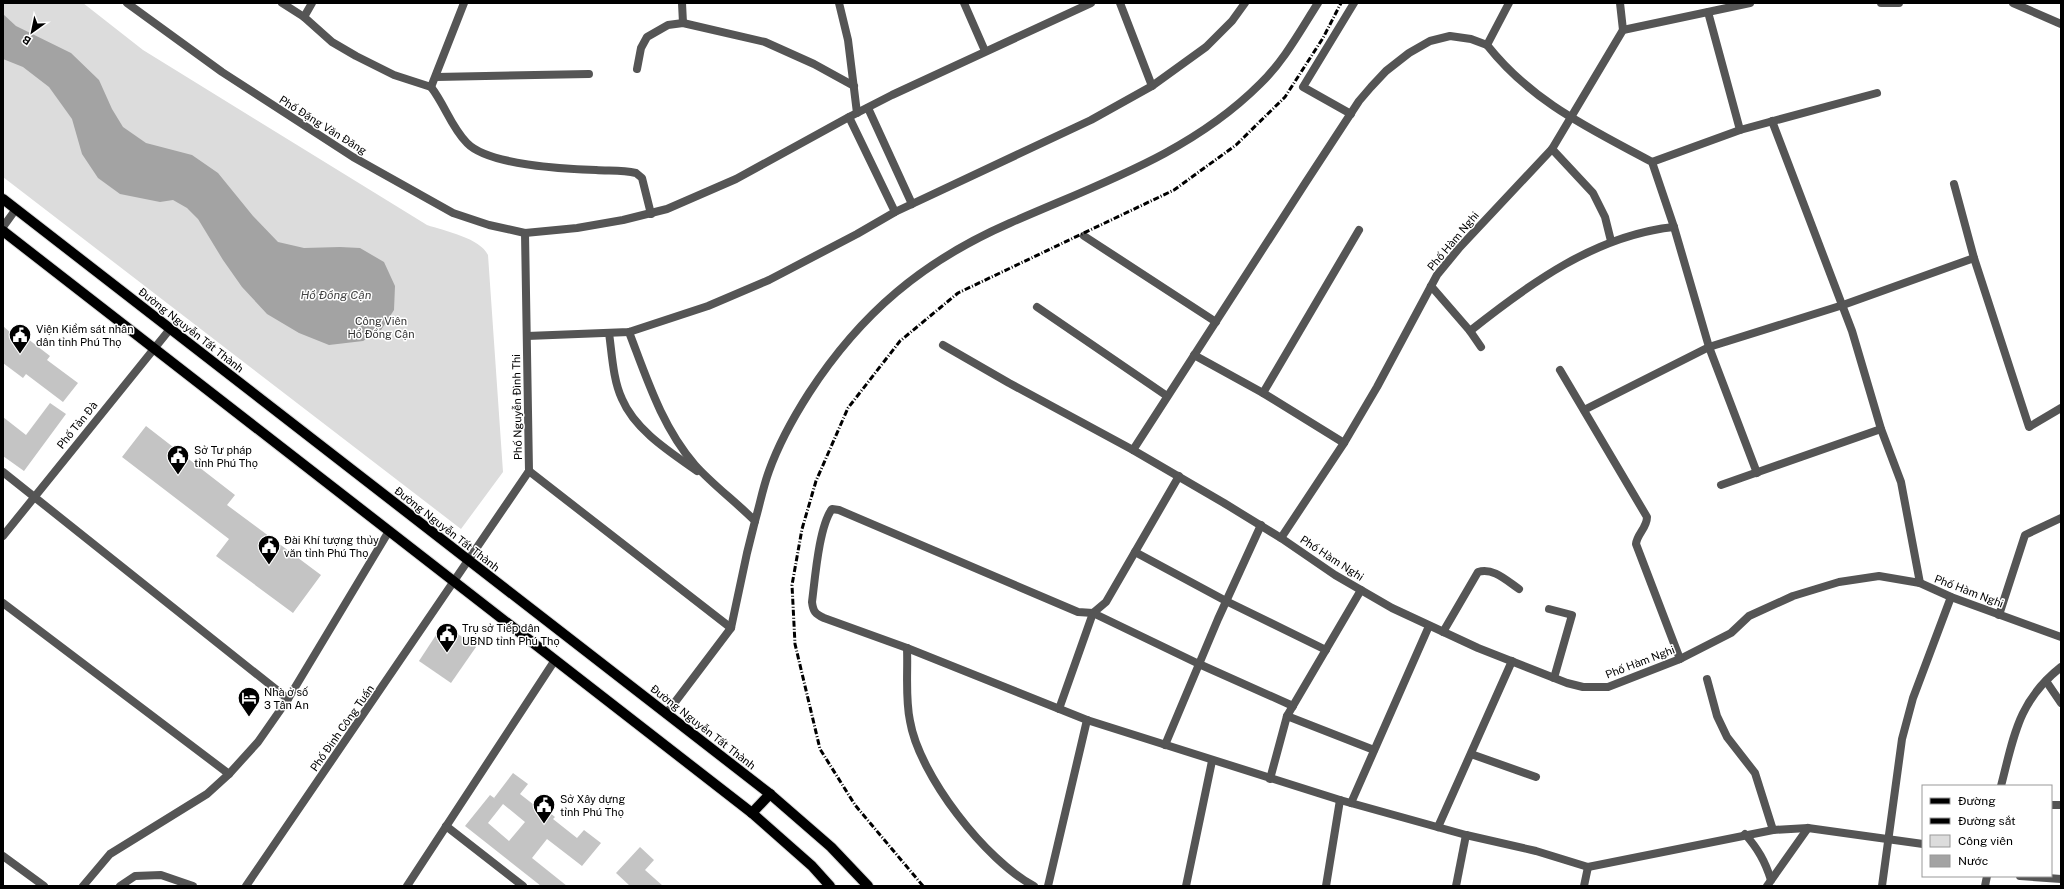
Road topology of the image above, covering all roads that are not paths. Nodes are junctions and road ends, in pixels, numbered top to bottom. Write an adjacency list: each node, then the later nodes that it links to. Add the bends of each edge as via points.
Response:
1 (126, 3): 52 (street, Phố Đặng Văn Đăng, via 222,72 353,157 453,212 489,225)
2 (282, 3): 20 (street)
3 (312, 3): 20 (street)
4 (464, 3): 28 (street)
5 (682, 3): 21 (street)
6 (839, 3): 29 (street, via 848,40)
7 (964, 3): 25 (street)
8 (1091, 3): 25 (street, Phố Đặng Văn Đăng)
9 (1120, 3): 30 (street)
10 (1245, 3): 30 (street, via 1232,21 1206,47)
11 (1318, 3): 86 (street, via 1289,49 1260,84 1233,108 1195,135 1132,171 1007,224 947,254 886,300 838,351 792,421 770,468)
12 (1354, 3): 35 (street, via 1303,87)
13 (1509, 3): 24 (street)
14 (1620, 3): 23 (street)
15 (1750, 3): 19 (street)
16 (1880, 3): 17 (street)
17 (1899, 3)
18 (2015, 3): 22 (street)
19 (1708, 12): 23 (street); 39 (street)
20 (304, 17): 31 (street, via 332,42 356,56 394,75)
21 (683, 23): 26 (street, via 668,25 647,37 641,48); 29 (street, via 765,42)
22 (2061, 24)
23 (1623, 30): 37 (street, Phố Hàm Nghi)
24 (1487, 45): 35 (street, via 1472,39 1450,36 1430,41 1386,71 1359,101); 37 (street, via 1523,84)
25 (985, 51): 33 (street, Phố Đặng Văn Đăng)
26 (637, 69)
27 (589, 74): 28 (street)
28 (436, 77): 31 (street)
29 (854, 86): 34 (street)
30 (1152, 86): 44 (street, via 1091,120)
31 (431, 87): 47 (street, via 456,131 478,151 490,156 545,166 636,173 642,178)
32 (1877, 93): 38 (street)
33 (868, 108): 34 (street, Phố Đặng Văn Đăng); 44 (street)
34 (857, 113): 36 (street, Phố Đặng Văn Đăng)
35 (1351, 114): 59 (street)
36 (848, 116): 46 (street); 47 (street, Phố Đặng Văn Đăng, via 730,183)
37 (1570, 117): 40 (street, Phố Hàm Nghi); 41 (street)
38 (1772, 121): 39 (street); 57 (street)
39 (1740, 130): 41 (street)
40 (1552, 149): 54 (street, via 1592,193 1605,217); 56 (street, Phố Hàm Nghi, via 1460,247)
41 (1652, 162): 49 (street)
42 (1954, 184): 55 (street)
43 (3, 199): 45 (main road, Đường Nguyễn Tất Thành)
44 (912, 204): 46 (street)
45 (16, 209): 48 (street); 60 (main road, Đường Nguyễn Tất Thành)
46 (895, 212): 62 (street, via 769,280 708,306)
47 (651, 214): 52 (street, Phố Đặng Văn Đăng, via 577,228)
48 (3, 227)
49 (1674, 227): 54 (street, via 1650,230); 67 (street)
50 (1359, 230): 71 (street)
51 (3, 231): 68 (main road)
52 (525, 233): 64 (street, Phố Nguyễn Đình Thi)
53 (1084, 236): 59 (street)
54 (1611, 242): 61 (street, via 1538,280)
55 (1974, 258): 57 (street); 73 (street, via 2029,427)
56 (1431, 286): 61 (street); 76 (street, Phố Hàm Nghi)
57 (1843, 305): 67 (street); 75 (street)
58 (1037, 307): 72 (street)
59 (1216, 322): 69 (street)
60 (170, 329): 68 (street, Phố Tản Đà); 92 (main road, Đường Nguyễn Tất Thành)
61 (1470, 331): 66 (street)
62 (629, 332): 63 (street); 82 (street, via 658,409 694,464)
63 (609, 333): 64 (street); 82 (street, via 619,390 627,408 663,447)
64 (527, 336): 78 (street, Phố Nguyễn Đình Thi)
65 (943, 345): 77 (street)
66 (1481, 347)
67 (1709, 347): 74 (street); 80 (street)
68 (154, 348): 84 (street, Phố Tản Đà); 88 (main road)
69 (1194, 355): 71 (street); 72 (street)
70 (1560, 370): 74 (street)
71 (1263, 393): 76 (street)
72 (1167, 396): 77 (street)
73 (2061, 408)
74 (1584, 410): 109 (street, via 1647,517 1636,544)
75 (1882, 429): 80 (street); 94 (street, via 1901,482)
76 (1344, 443): 90 (street, Phố Hàm Nghi)
77 (1133, 450): 81 (street)
78 (529, 471): 92 (street, Phố Nguyễn Đình Thi); 104 (street)
79 (3, 472): 84 (street)
80 (1757, 473): 83 (street)
81 (1179, 476): 87 (street); 91 (street)
82 (707, 478): 86 (street)
83 (1721, 485)
84 (34, 497): 89 (street, Phố Tản Đà); 117 (street)
85 (2061, 518): 102 (street, via 2025,535)
86 (755, 521): 104 (street)
87 (1261, 525): 90 (street); 98 (street)
88 (389, 531): 93 (main road); 117 (street)
89 (3, 536)
90 (1281, 538): 96 (street, Phố Hàm Nghi)
91 (1135, 552): 98 (street); 101 (street, via 1106,602)
92 (469, 561): 93 (street, Phố Nguyễn Đình Thi); 121 (main road, Đường Nguyễn Tất Thành)
93 (455, 582): 110 (main road); 153 (street, Phố Đinh Công Tuấn)
94 (1920, 583): 97 (street, Phố Hàm Nghi); 109 (street, Phố Hàm Nghi, via 1879,576 1839,582 1800,594 1749,616 1731,633)
95 (1518, 589): 105 (street, via 1492,572 1478,572)
96 (1360, 590): 103 (street, Phố Hàm Nghi); 108 (street)
97 (1951, 597): 102 (street, Phố Hàm Nghi); 142 (street, via 1913,698 1904,732)
98 (1226, 601): 108 (street); 112 (street)
99 (3, 603): 128 (street)
100 (1549, 609): 114 (street, via 1572,615)
101 (1093, 613): 107 (street, via 1078,612 914,541 832,509 821,540 813,609 824,618); 112 (street); 120 (street)
102 (1999, 615): 106 (street, Phố Hàm Nghi)
103 (1429, 626): 105 (street, Phố Hàm Nghi); 125 (street)
104 (732, 628): 121 (street)
105 (1443, 632): 111 (street, Phố Hàm Nghi)
106 (2061, 637)
107 (907, 648): 120 (street); 158 (street, via 910,721 926,765 964,822 982,843 1013,873)
108 (1326, 650): 119 (street)
109 (1680, 659): 114 (street, Phố Hàm Nghi, via 1608,687 1583,687)
110 (555, 660): 135 (main road); 136 (street)
111 (1512, 662): 114 (street, Phố Hàm Nghi); 126 (street)
112 (1199, 664): 119 (street); 124 (street)
113 (2061, 667): 116 (street)
114 (1554, 678)
115 (1707, 679): 139 (street, via 1716,716 1755,773)
116 (2046, 681): 118 (street); 131 (street, via 2027,704 2017,724)
117 (288, 699): 128 (street, via 258,742)
118 (2061, 703)
119 (1293, 706): 122 (street)
120 (1059, 709): 123 (street)
121 (666, 714): 132 (main road, Đường Nguyễn Tất Thành)
122 (1288, 716): 125 (street); 130 (street)
123 (1087, 720): 124 (street); 159 (street)
124 (1165, 745): 127 (street)
125 (1374, 750): 134 (street)
126 (1471, 754): 129 (street); 137 (street)
127 (1212, 761): 130 (street); 160 (street)
128 (229, 774): 150 (street, via 207,794 110,854)
129 (1536, 777)
130 (1270, 779): 133 (street)
131 (2001, 785)
132 (770, 794): 135 (main road); 157 (main road, Đường Nguyễn Tất Thành, via 831,847)
133 (1340, 800): 134 (street); 161 (street)
134 (1352, 803): 137 (street)
135 (752, 813): 156 (main road, via 812,866)
136 (446, 826): 154 (street); 155 (street)
137 (1438, 827): 141 (street)
138 (1808, 828): 139 (street); 142 (street); 148 (street)
139 (1772, 830): 140 (street)
140 (1745, 834): 145 (street); 148 (street, via 1766,862)
141 (1466, 835): 145 (street, via 1536,851); 162 (street)
142 (1889, 838): 143 (street); 164 (street)
143 (1922, 844)
144 (3, 856): 149 (street)
145 (1588, 867): 163 (street)
146 (2034, 877): 147 (street)
147 (2061, 879)
148 (1769, 883)
149 (44, 886)
150 (83, 886)
151 (120, 886): 152 (street, via 135,876 161,875)
152 (193, 886)
153 (246, 886)
154 (408, 886)
155 (523, 886)
156 (830, 886)
157 (868, 886)
158 (1034, 886)
159 (1048, 886)
160 (1186, 886)
161 (1326, 886)
162 (1456, 886)
163 (1584, 886)
164 (1882, 886)

